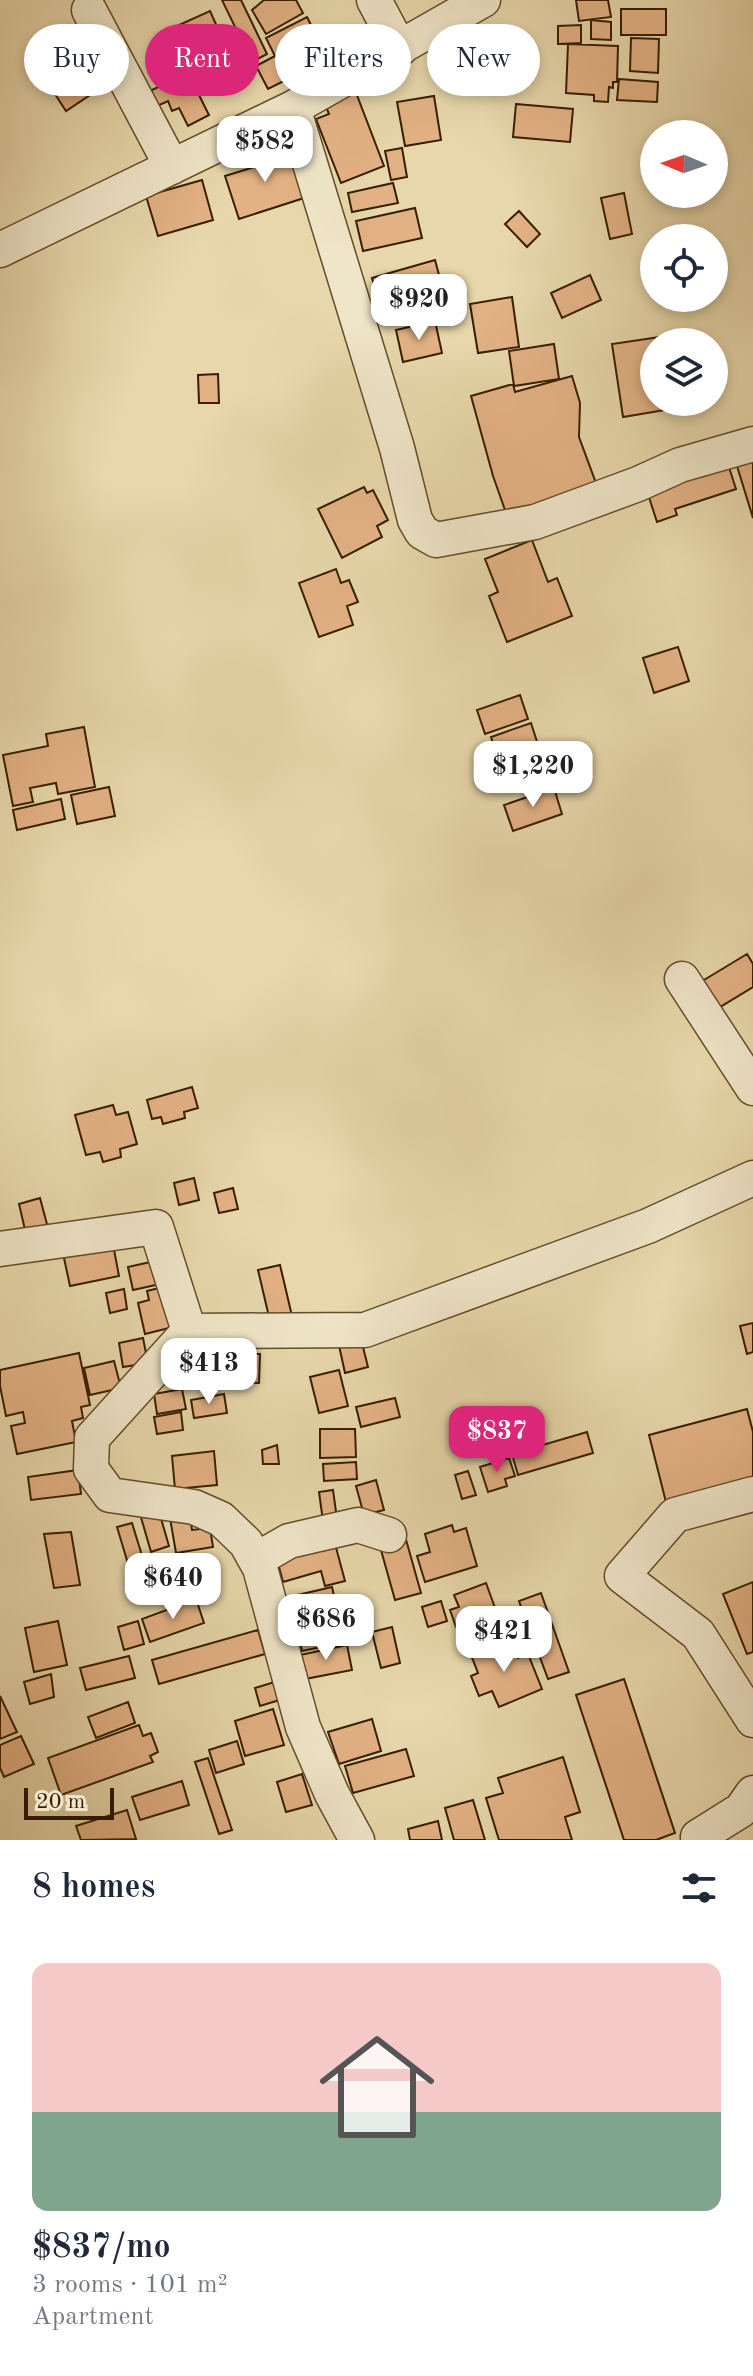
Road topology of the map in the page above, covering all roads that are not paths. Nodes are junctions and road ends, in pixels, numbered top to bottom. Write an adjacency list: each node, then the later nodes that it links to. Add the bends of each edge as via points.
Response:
1 (374, 0): 4 (street)
2 (483, 0): 5 (street)
3 (89, 10): 8 (street)
4 (387, 24)
5 (411, 43)
6 (313, 96): 7 (street)
7 (293, 108): 8 (street); 10 (street, via 422,532 436,540 535,522 680,465)
8 (172, 167): 9 (street)
9 (0, 250)
10 (753, 444)
11 (682, 979): 12 (street)
12 (753, 1088)
13 (753, 1178): 15 (street, via 648,1226 365,1330)
14 (0, 1249): 15 (street, via 156,1227)
15 (189, 1331): 18 (street, via 92,1438 91,1469 110,1495 194,1507 221,1519)
16 (753, 1494): 19 (street, via 675,1515 622,1576 698,1634)
17 (389, 1535): 18 (street, via 358,1525 289,1541)
18 (256, 1560): 22 (street, via 303,1727)
19 (739, 1677): 20 (street)
20 (753, 1720)
21 (753, 1793): 23 (street, via 741,1810)
22 (357, 1840)
23 (699, 1840)

